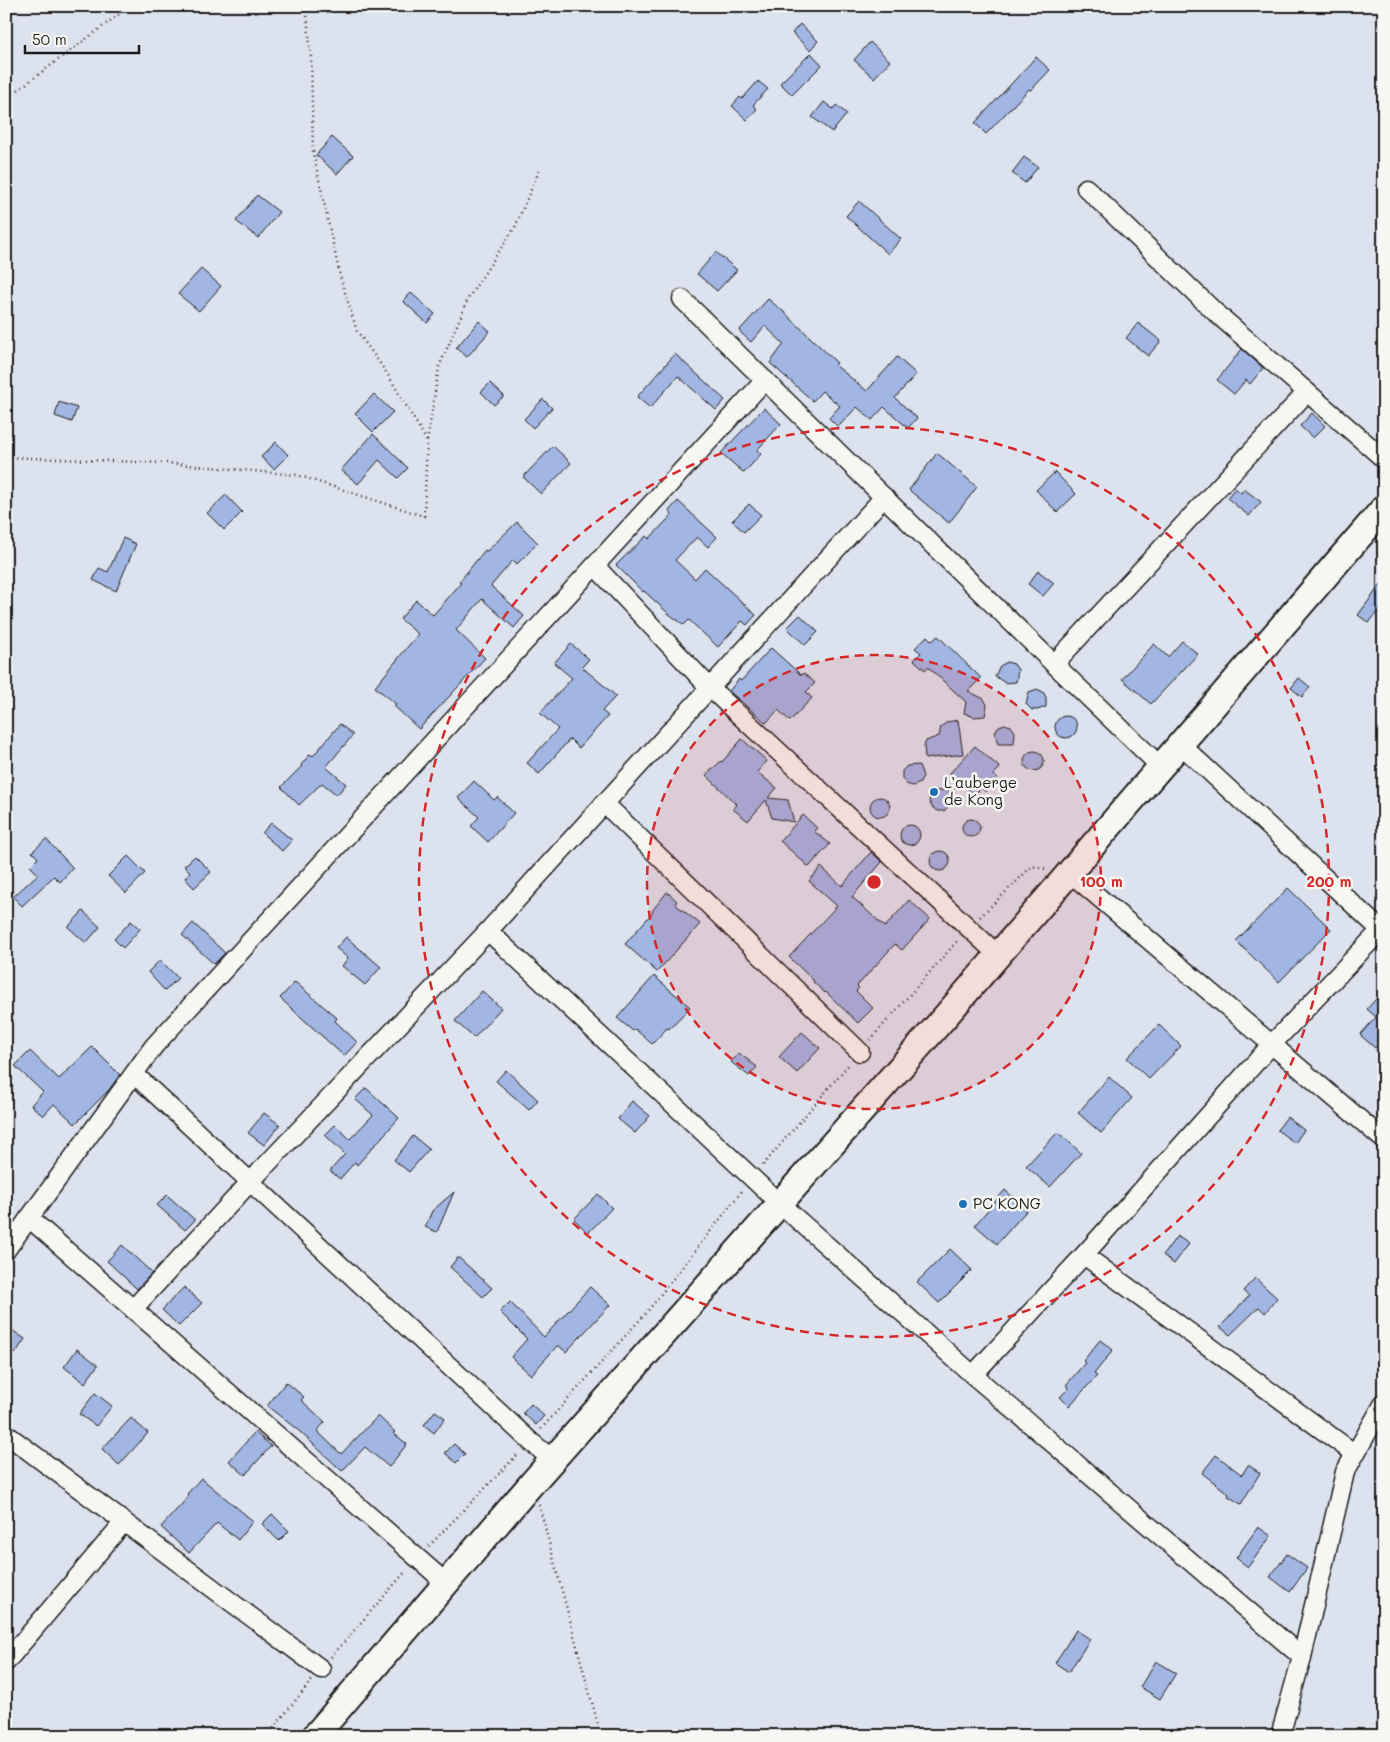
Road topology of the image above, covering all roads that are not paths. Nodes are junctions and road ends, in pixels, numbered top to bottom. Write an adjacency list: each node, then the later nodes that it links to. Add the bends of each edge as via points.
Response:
1 (1086, 188): 4 (street, via 1215,312)
2 (682, 299): 3 (street)
3 (765, 380): 6 (street); 8 (street)
4 (1307, 392): 5 (street); 9 (street)
5 (1384, 459)
6 (884, 497): 9 (street); 10 (street)
7 (1384, 508): 11 (main road)
8 (594, 566): 10 (street); 20 (street, via 154,1046)
9 (1054, 664): 12 (street)
10 (710, 688): 13 (street); 17 (street)
11 (1180, 744): 12 (main road); 16 (street)
12 (1160, 766): 14 (main road)
13 (604, 803): 15 (street); 19 (street)
14 (1069, 872): 17 (main road); 18 (street)
15 (488, 932): 22 (street); 23 (street)
16 (1382, 932): 18 (street)
17 (998, 955): 23 (main road)
18 (1272, 1044): 21 (street); 26 (street)
19 (860, 1052)
20 (134, 1074): 22 (street); 24 (street)
21 (1384, 1140)
22 (251, 1181): 27 (street); 32 (street)
23 (780, 1204): 28 (street); 32 (main road)
24 (29, 1218): 25 (street); 27 (street)
25 (6, 1250)
26 (1084, 1255): 28 (street); 31 (street)
27 (133, 1309): 34 (street)
28 (973, 1375): 35 (street)
29 (1384, 1403): 31 (street)
30 (6, 1434): 33 (street)
31 (1355, 1454): 35 (street, via 1345,1472)
32 (552, 1460): 34 (main road)
33 (124, 1522): 36 (street); 37 (street)
34 (446, 1583): 38 (main road)
35 (1302, 1657): 39 (street)
36 (6, 1662)
37 (321, 1669)
38 (315, 1736)
39 (1280, 1736)

